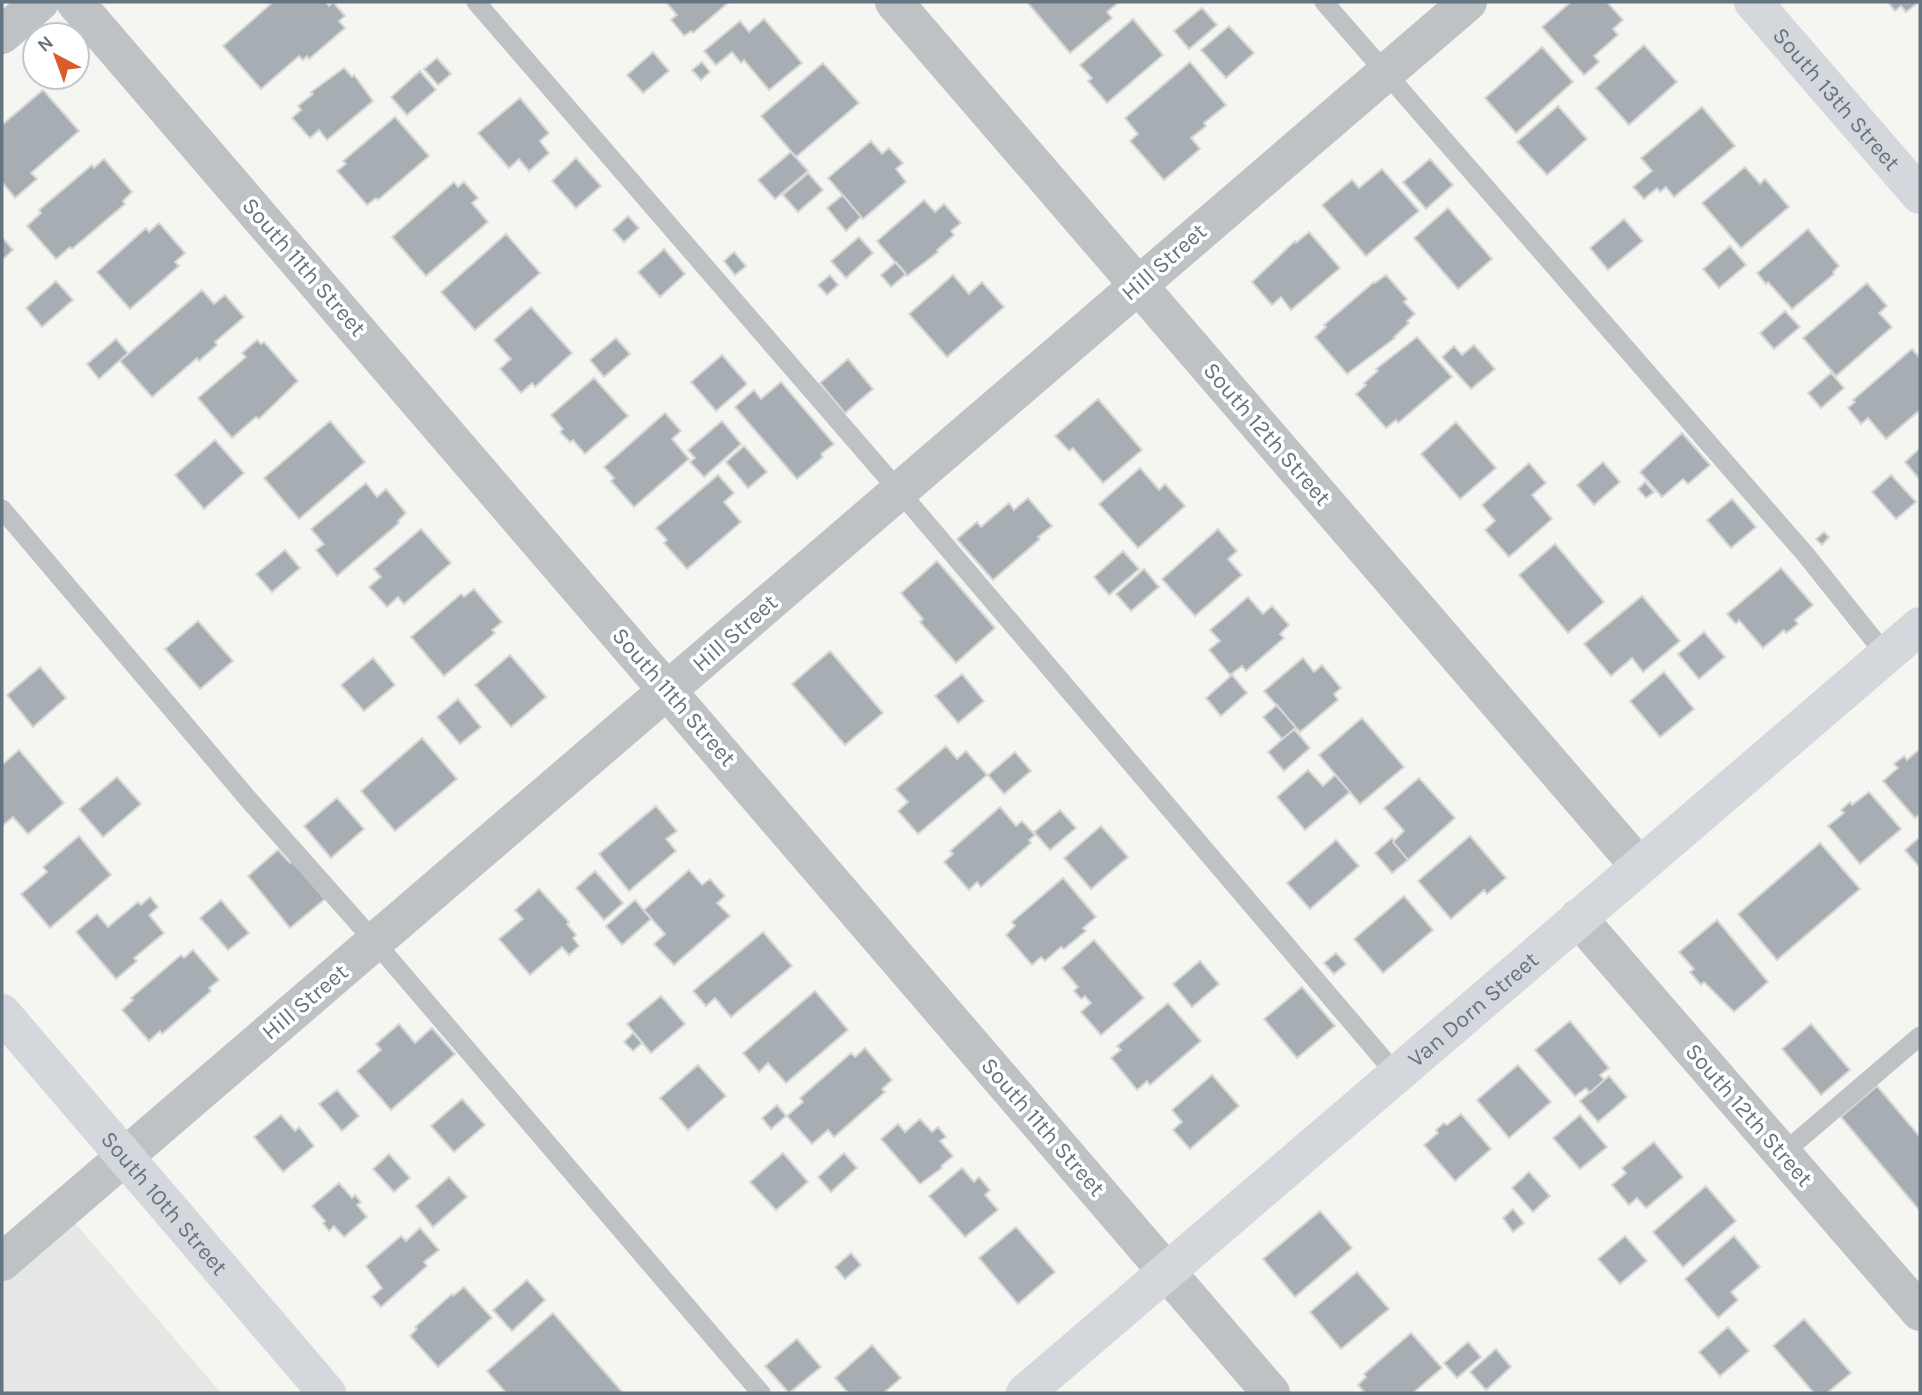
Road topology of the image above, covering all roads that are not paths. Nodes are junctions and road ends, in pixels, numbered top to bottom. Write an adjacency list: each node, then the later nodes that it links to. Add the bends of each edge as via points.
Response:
1 (40, 2): 8 (street)
2 (75, 2): 16 (street, South 11th Street)
3 (476, 2): 12 (lane)
4 (894, 2): 11 (street, South 12th Street)
5 (1324, 2): 9 (lane)
6 (1468, 2): 9 (street, Hill Street)
7 (1753, 2): 10 (main road, South 13th Street)
8 (2, 35)
9 (1385, 73): 11 (street, Hill Street); 15 (lane, via 1806,555)
10 (1920, 195)
11 (1138, 284): 12 (street, Hill Street); 17 (street, South 12th Street)
12 (900, 491): 16 (street, Hill Street); 22 (lane)
13 (2, 509): 19 (lane)
14 (1920, 626): 15 (main road, Van Dorn Street)
15 (1886, 655): 17 (main road, Van Dorn Street)
16 (669, 690): 19 (street, Hill Street); 26 (street, South 11th Street)
17 (1639, 866): 18 (main road, Van Dorn Street)
18 (1578, 918): 22 (main road, Van Dorn Street); 23 (street, South 12th Street)
19 (375, 942): 24 (street, Hill Street); 29 (lane)
20 (2, 1013): 24 (main road, South 10th Street)
21 (1920, 1036): 23 (lane)
22 (1396, 1074): 26 (main road, Van Dorn Street)
23 (1782, 1154): 27 (street, South 12th Street)
24 (125, 1156): 25 (street, Hill Street); 28 (main road, South 10th Street)
25 (2, 1262)
26 (1166, 1272): 30 (main road, Van Dorn Street); 31 (street, South 11th Street)
27 (1920, 1312)
28 (327, 1393)
29 (761, 1393)
30 (1025, 1393)
31 (1271, 1393)

